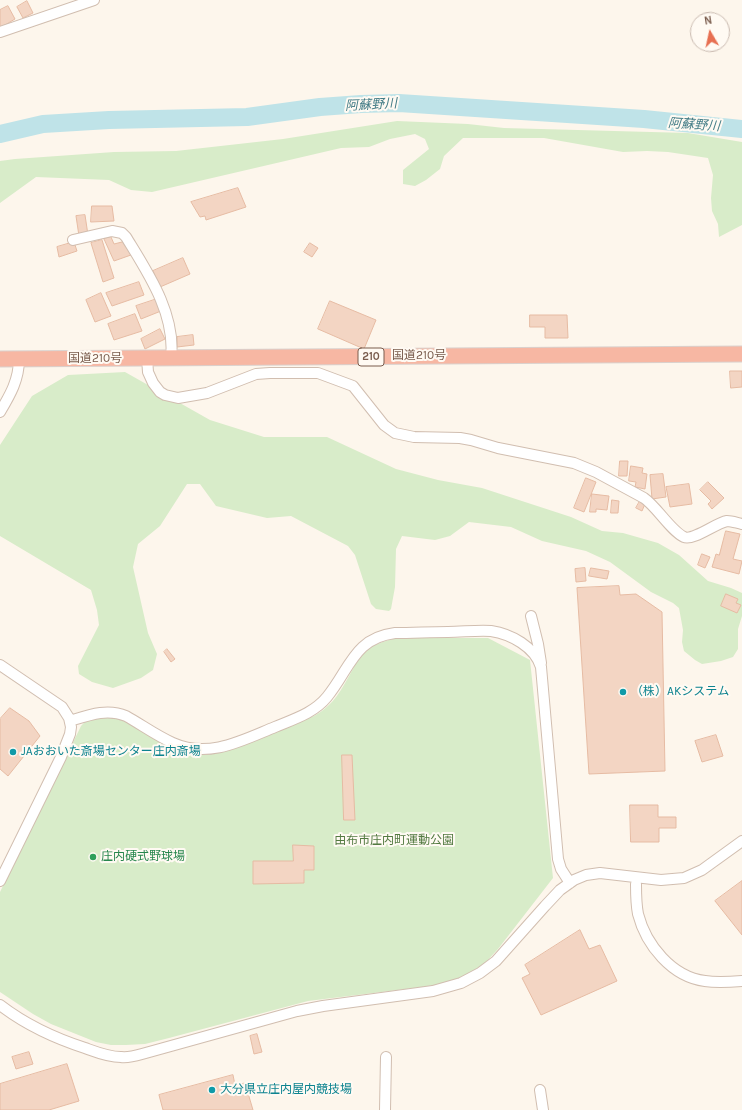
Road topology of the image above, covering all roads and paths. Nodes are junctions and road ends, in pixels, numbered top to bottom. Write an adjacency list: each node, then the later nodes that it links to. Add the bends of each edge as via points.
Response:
1 (94, 0): 2 (street)
2 (0, 32)
3 (73, 240): 6 (street, via 112,231 122,233 126,237 158,293 170,330)
4 (742, 354): 6 (highway, 国道210号 / 210)
5 (147, 358): 6 (highway, 国道210号 / 210); 8 (highway, 国道210号 / 210); 10 (street, via 148,372 153,383 165,395 178,398 207,393 256,374 318,373 354,386 384,425 395,433 414,437 471,440 578,465 596,472 644,498 684,537 691,537 727,521)
6 (171, 358)
7 (0, 359): 8 (highway, 国道210号 / 210)
8 (19, 359): 9 (street, via 18,375)
9 (0, 412)
10 (742, 524)
11 (531, 616): 13 (street)
12 (0, 665): 14 (street, via 62,707)
13 (542, 673): 14 (street, via 532,652 504,634 485,631 395,633 381,636 362,646 327,697 312,710 226,746 207,750 182,746 168,741 119,713 95,713); 17 (street, via 558,860)
14 (70, 721): 16 (street, via 70,734 63,752)
15 (742, 840): 17 (street, via 702,870 684,878 661,880 593,874)
16 (0, 881)
17 (570, 883): 20 (street, via 544,906 496,961 461,983 433,991 297,1011 134,1056 109,1056 56,1038)
18 (636, 884): 19 (street, via 636,904 640,922 649,941 666,961 680,972 704,981)
19 (742, 981)
20 (0, 1005)
21 (386, 1057): 23 (street)
22 (540, 1090): 24 (street)
23 (385, 1110)
24 (543, 1110)

